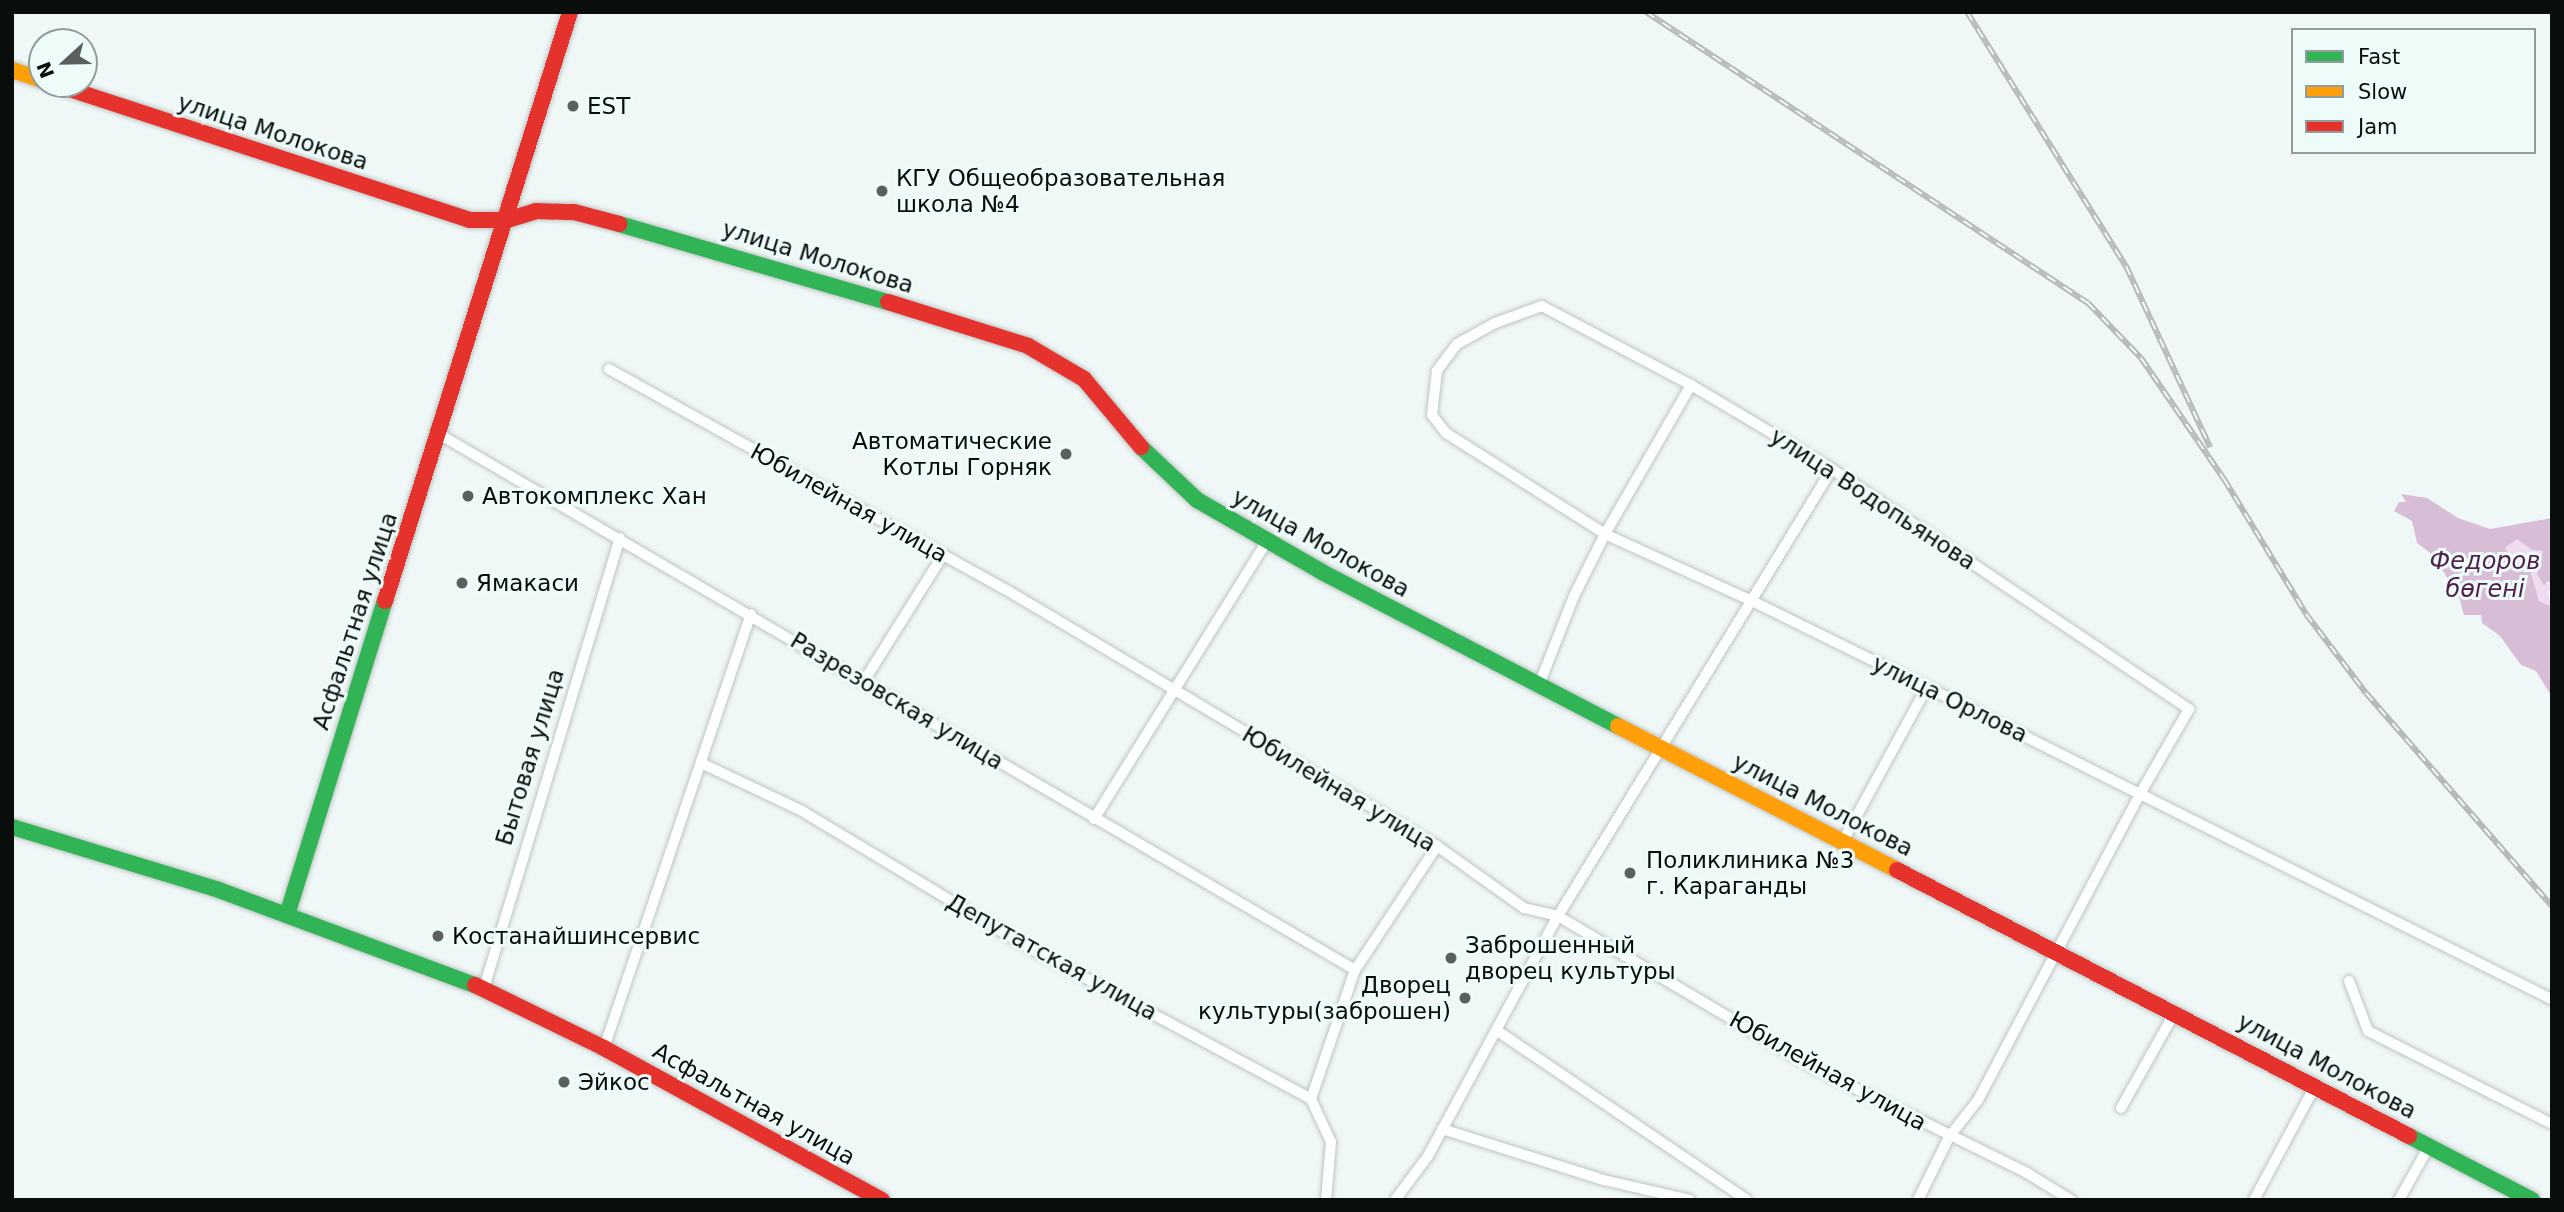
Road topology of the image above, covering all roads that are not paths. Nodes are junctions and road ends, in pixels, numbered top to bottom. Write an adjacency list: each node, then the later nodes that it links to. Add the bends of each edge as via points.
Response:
1 (570, 12): 3 (street, Асфальтная улица)
2 (96, 98): 3 (street, улица Молокова, via 435,211 470,220)
3 (507, 220): 7 (street, Асфальтная улица); 11 (street, улица Молокова, via 536,211 574,212 645,229 1028,346 1084,379 1159,468 1197,500)
4 (1457, 344): 6 (street, улица Водопьянова, via 1542,306); 9 (street, улица Орлова, via 1437,371 1432,389 1432,415 1446,433)
5 (609, 369): 12 (street, Юбилейная улица)
6 (1691, 385): 8 (street, улица Водопьянова); 9 (street)
7 (439, 434): 10 (street, Разрезовская улица); 26 (street, Асфальтная улица)
8 (1832, 469): 13 (street); 21 (street, улица Водопьянова, via 2189,709)
9 (1605, 534): 13 (street, улица Орлова); 16 (street, via 1574,596)
10 (620, 538): 14 (street, Разрезовская улица); 31 (street, Бытовая улица)
11 (1268, 540): 16 (street, улица Молокова); 18 (street)
12 (943, 555): 15 (street); 18 (street, Юбилейная улица)
13 (1750, 600): 17 (street, улица Орлова); 19 (street)
14 (751, 614): 15 (street, Разрезовская улица); 20 (street)
15 (864, 681): 22 (street, Разрезовская улица)
16 (1539, 685): 19 (street, улица Молокова)
17 (1927, 687): 21 (street, улица Орлова); 24 (street)
18 (1176, 692): 22 (street); 25 (street, Юбилейная улица)
19 (1661, 748): 24 (street, улица Молокова); 27 (street)
20 (701, 763): 35 (street); 37 (street, Депутатская улица, via 802,811 1026,946)
21 (2140, 794): 28 (street); 32 (street, улица Орлова)
22 (1094, 818): 29 (street, Разрезовская улица)
23 (12, 827): 26 (street)
24 (1843, 841): 28 (street, улица Молокова)
25 (1437, 846): 27 (street, Юбилейная улица, via 1524,908); 29 (street)
26 (287, 915): 31 (street, Асфальтная улица)
27 (1558, 916): 34 (street); 41 (street, Юбилейная улица, via 1816,1069)
28 (2059, 951): 33 (street, улица Молокова); 41 (street, via 1978,1100)
29 (1355, 970): 37 (street)
30 (2349, 981): 39 (street, via 2368,1031)
31 (484, 988): 35 (street, Асфальтная улица)
32 (2552, 999)
33 (2175, 1012): 36 (street, улица Молокова); 38 (street)
34 (1496, 1030): 40 (street); 47 (street)
35 (604, 1048): 43 (street, Асфальтная улица)
36 (2315, 1086): 42 (street, улица Молокова); 50 (street)
37 (1311, 1098): 44 (street, via 1331,1142)
38 (2121, 1108)
39 (2552, 1124)
40 (1442, 1129): 45 (street); 46 (street, via 1604,1180)
41 (1949, 1137): 48 (street); 49 (street, Юбилейная улица, via 2027,1173)
42 (2429, 1146): 51 (street); 52 (street, улица Молокова)
43 (882, 1200)
44 (1326, 1200)
45 (1395, 1200)
46 (1690, 1200)
47 (1747, 1200)
48 (1918, 1200)
49 (2071, 1200)
50 (2254, 1200)
51 (2399, 1200)
52 (2532, 1200)

